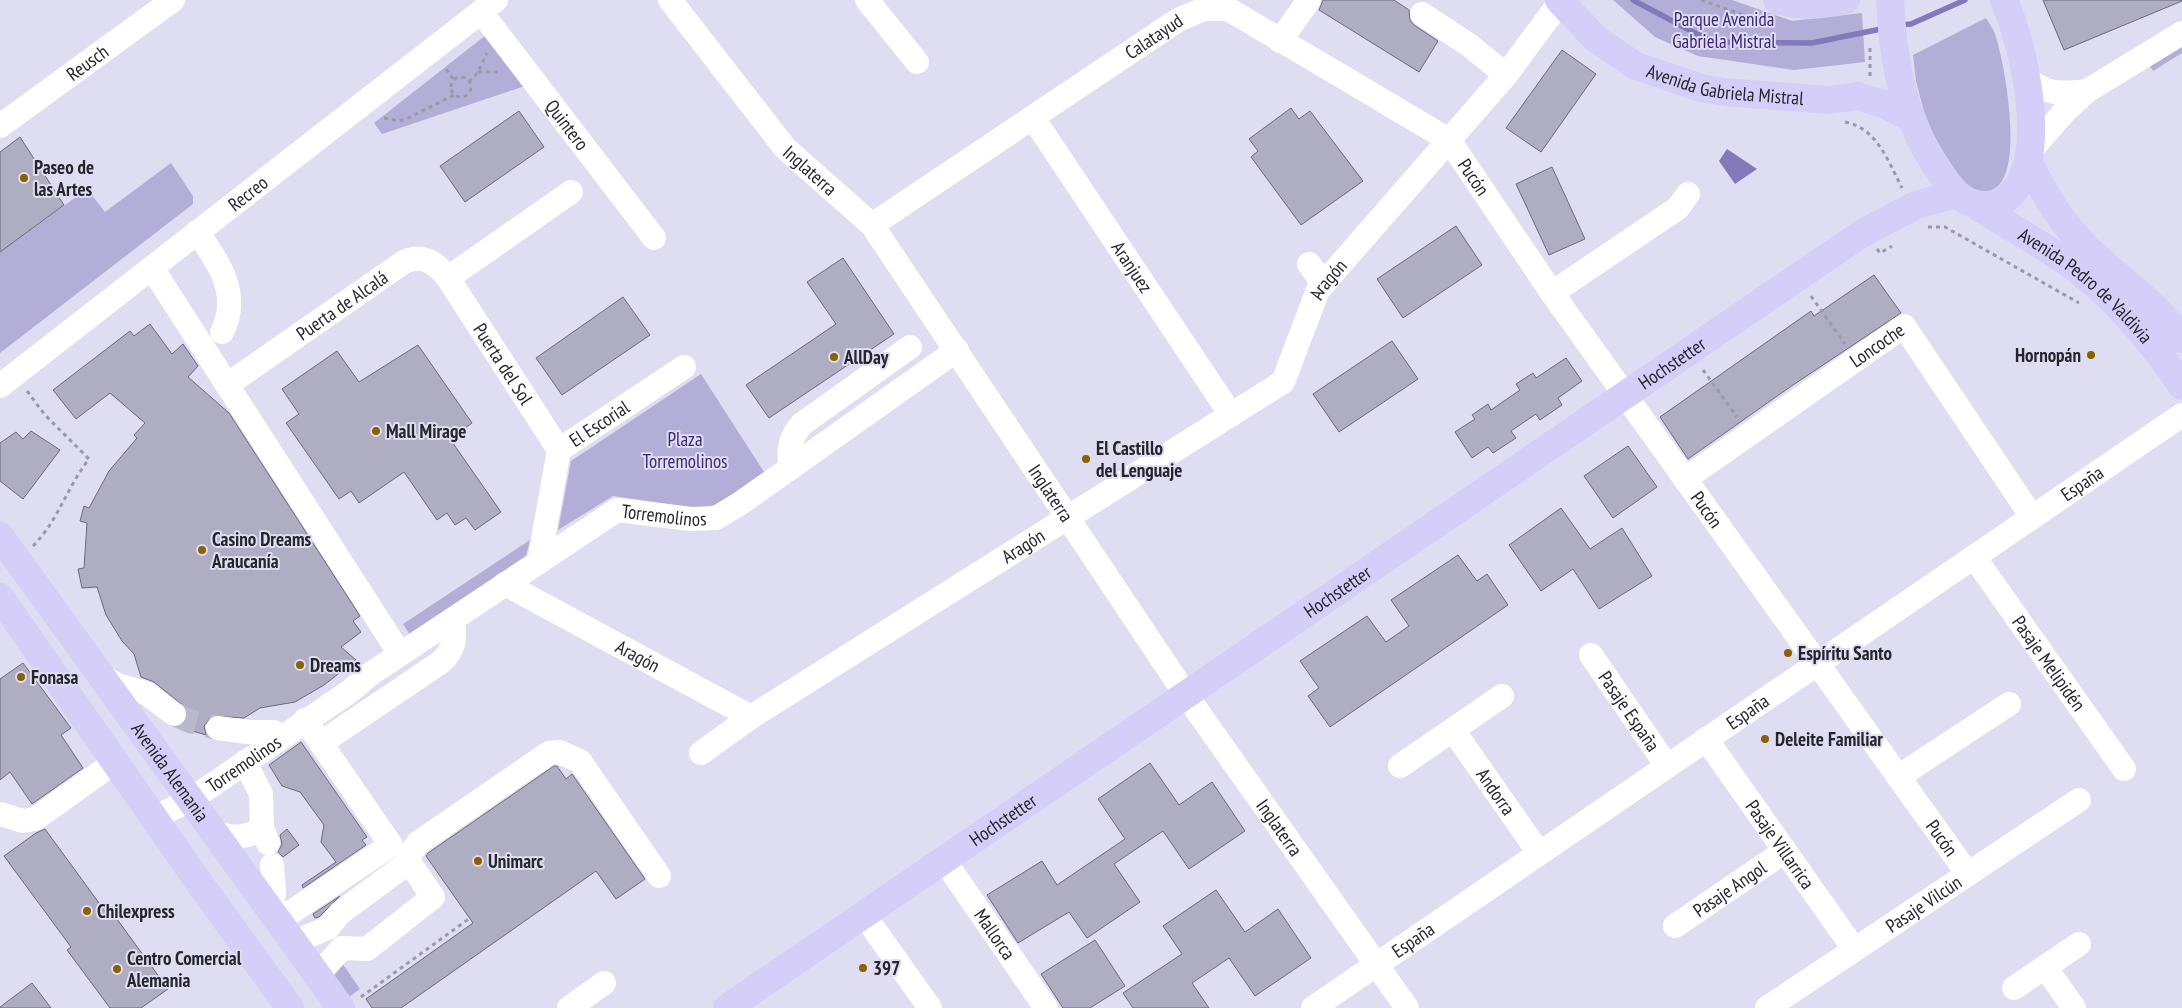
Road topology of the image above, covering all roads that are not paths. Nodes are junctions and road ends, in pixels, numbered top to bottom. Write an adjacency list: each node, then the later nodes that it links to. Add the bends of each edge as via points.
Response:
1 (173, 0): 20 (street, Reusch)
2 (670, 0): 26 (street, Inglaterra, via 786,148)
3 (867, 0): 14 (street)
4 (1309, 0): 13 (street)
5 (1846, 0): 10 (main road)
6 (2004, 0): 16 (main road, Avenida Pedro de Valdivia, via 2018,37)
7 (1560, 1): 15 (street, Aragón); 19 (main road, Avenida Gabriela Mistral, via 1596,39 1636,66 1717,91 1829,100 1857,96 1870,98)
8 (1891, 4): 19 (main road, Avenida Pedro de Valdivia, via 1896,56)
9 (489, 6): 27 (street, Recreo); 28 (street, Quintero)
10 (1773, 10)
11 (1422, 14): 15 (street, via 1469,45)
12 (2182, 33): 17 (street)
13 (1280, 42): 18 (street, Calatayud, via 1228,9 1204,9 1178,20); 21 (street, Calatayud)
14 (917, 62)
15 (1506, 75): 21 (street, Aragón)
16 (2026, 77): 17 (street, via 2048,92); 22 (main road, Avenida Pedro de Valdivia)
17 (2087, 90): 22 (street, via 2066,110)
18 (1033, 118): 26 (street, Calatayud); 45 (street, Aranjuez)
19 (1911, 118): 25 (main road, Avenida Pedro de Valdivia, via 1930,158)
20 (0, 126)
21 (1450, 140): 32 (street, Aragón); 33 (street, Pucón)
22 (2029, 157): 25 (main road, Avenida Pedro de Valdivia, via 2022,182 2007,198 1989,205); 35 (main road, Avenida Pedro de Valdivia, via 2045,196 2060,218 2090,251 2143,296)
23 (571, 192): 31 (street)
24 (1688, 194): 33 (street, via 1678,208)
25 (1964, 199): 42 (main road, Avenida Pedro de Valdivia, via 2047,249 2094,284 2130,317); 43 (main road, Hochstetter, via 1916,205 1861,234)
26 (872, 225): 37 (street, Inglaterra)
27 (197, 232): 30 (street, Recreo); 34 (street, via 213,253 230,293 230,312)
28 (654, 238)
29 (1308, 264): 32 (street)
30 (152, 268): 40 (street, Recreo); 41 (street)
31 (448, 278): 41 (street, Puerta de Alcalá, via 439,266 426,259 414,258); 47 (street, Puerta del Sol)
32 (1313, 289): 45 (street, Aragón, via 1289,389)
33 (1552, 293): 43 (street, Pucón)
34 (222, 332)
35 (2182, 339)
36 (910, 348): 39 (street)
37 (957, 350): 44 (street, Torremolinos); 51 (street, Inglaterra)
38 (684, 367): 47 (street, El Escorial)
39 (865, 380): 44 (street); 48 (street, via 797,430 788,451)
40 (7, 381)
41 (227, 385): 58 (street)
42 (2182, 386)
43 (1625, 395): 49 (street, Pucón); 64 (main road, Hochstetter)
44 (887, 399): 48 (street, Torremolinos)
45 (1231, 415): 51 (street, Aragón)
46 (2182, 415): 50 (street, España)
47 (559, 450): 54 (street, El Escorial)
48 (791, 468): 54 (street, Torremolinos, via 716,518 691,519 617,510)
49 (1685, 479): 50 (street, Loncoche, via 1904,326); 60 (street, Pucón)
50 (2032, 517): 53 (street, España)
51 (1066, 518): 64 (street, Inglaterra); 69 (street, Aragón)
52 (0, 536): 61 (main road, Avenida Alemania)
53 (1974, 557): 60 (street, España); 80 (street, Pasaje Melipidén)
54 (539, 562): 55 (street, Torremolinos)
55 (505, 584): 57 (street, Torremolinos); 69 (street, Aragón)
56 (0, 597): 76 (main road, Avenida Alemania)
57 (452, 620): 58 (street, Torremolinos); 74 (street, via 453,644 441,662)
58 (400, 654): 62 (street, Torremolinos)
59 (1591, 655): 79 (street, Pasaje España)
60 (1817, 664): 73 (street, España); 81 (street, Pucón)
61 (100, 675): 63 (street, via 117,685); 68 (main road, Avenida Alemania)
62 (369, 675): 70 (street, Torremolinos); 72 (street, Torremolinos, via 345,686)
63 (136, 689): 67 (street); 68 (street)
64 (1186, 695): 90 (main road, Hochstetter); 101 (street, Inglaterra)
65 (1502, 696): 71 (street)
66 (2009, 704): 81 (street)
67 (174, 714)
68 (129, 716): 82 (main road, Avenida Alemania)
69 (751, 717): 75 (street)
70 (305, 720): 74 (street); 77 (street, Torremolinos)
71 (1454, 730): 78 (street); 89 (street, Andorra)
72 (274, 732): 77 (street, Torremolinos); 77 (street, via 220,729)
73 (1706, 739): 79 (street, España); 88 (street, Pasaje Villarrica)
74 (321, 742): 95 (street, via 391,845)
75 (701, 753)
76 (115, 762): 84 (street, via 35,819 23,821); 85 (main road, Avenida Alemania)
77 (236, 763): 82 (street, Torremolinos); 87 (street, via 261,794)
78 (1400, 766)
79 (1667, 766): 89 (street, España)
80 (2124, 769)
81 (1898, 777): 92 (street, Pucón)
82 (187, 796): 85 (street, Torremolinos); 86 (main road, Avenida Alemania)
83 (2079, 800): 92 (street, Pasaje Vilcún)
84 (0, 814)
85 (154, 818): 107 (main road, Avenida Alemania)
86 (214, 831): 87 (street, via 235,837 246,836); 95 (main road, Avenida Alemania)
87 (268, 846): 95 (street)
88 (1785, 851): 96 (street, Pasaje Angol); 100 (street, Pasaje Villarrica)
89 (1539, 853): 101 (street, España)
90 (944, 860): 94 (main road, Hochstetter); 111 (street, Mallorca)
91 (409, 862): 93 (street, via 410,854 418,843 549,753 558,752 580,761); 97 (street, via 340,913); 99 (street, via 433,897 366,949)
92 (1968, 874): 100 (street, Pasaje Vilcún)
93 (660, 876)
94 (864, 915): 109 (main road, Hochstetter); 110 (street)
95 (281, 925): 97 (street); 103 (main road, Avenida Alemania)
96 (1675, 926)
97 (328, 928): 99 (street)
98 (2079, 944): 102 (street)
99 (342, 948): 103 (street)
100 (1854, 949): 114 (street, Pasaje Vilcún)
101 (1376, 964): 112 (street, España); 113 (street, Inglaterra)
102 (2045, 967): 105 (street); 115 (street)
103 (317, 976): 106 (main road, Avenida Alemania)
104 (604, 984): 108 (street)
105 (2014, 988)
106 (350, 1003)
107 (290, 1008)
108 (569, 1008)
109 (727, 1008)
110 (930, 1008)
111 (1046, 1008)
112 (1313, 1008)
113 (1407, 1008)
114 (1767, 1008)
115 (2074, 1008)

